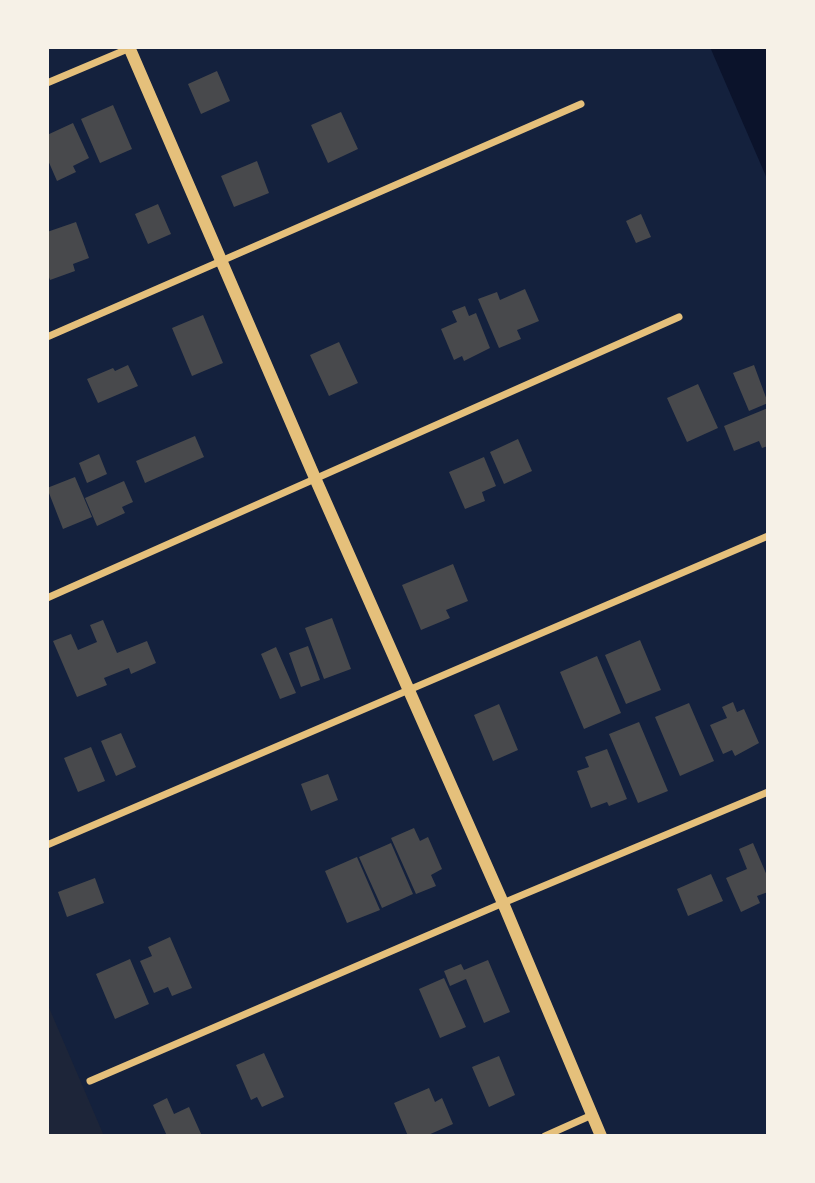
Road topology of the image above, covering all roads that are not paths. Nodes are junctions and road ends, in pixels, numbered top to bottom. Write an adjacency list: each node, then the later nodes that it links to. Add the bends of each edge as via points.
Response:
1 (130, 48): 2 (street); 4 (main road)
2 (47, 83)
3 (581, 104): 4 (street)
4 (222, 261): 6 (street); 7 (main road)
5 (678, 317): 7 (street)
6 (47, 337)
7 (315, 478): 9 (street); 10 (main road)
8 (768, 536): 10 (street)
9 (47, 598)
10 (411, 690): 12 (street); 13 (main road)
11 (768, 792): 13 (street)
12 (47, 845)
13 (503, 903): 14 (street); 15 (main road)
14 (90, 1081)
15 (592, 1115): 16 (street); 17 (main road)
16 (545, 1136)
17 (601, 1136)

